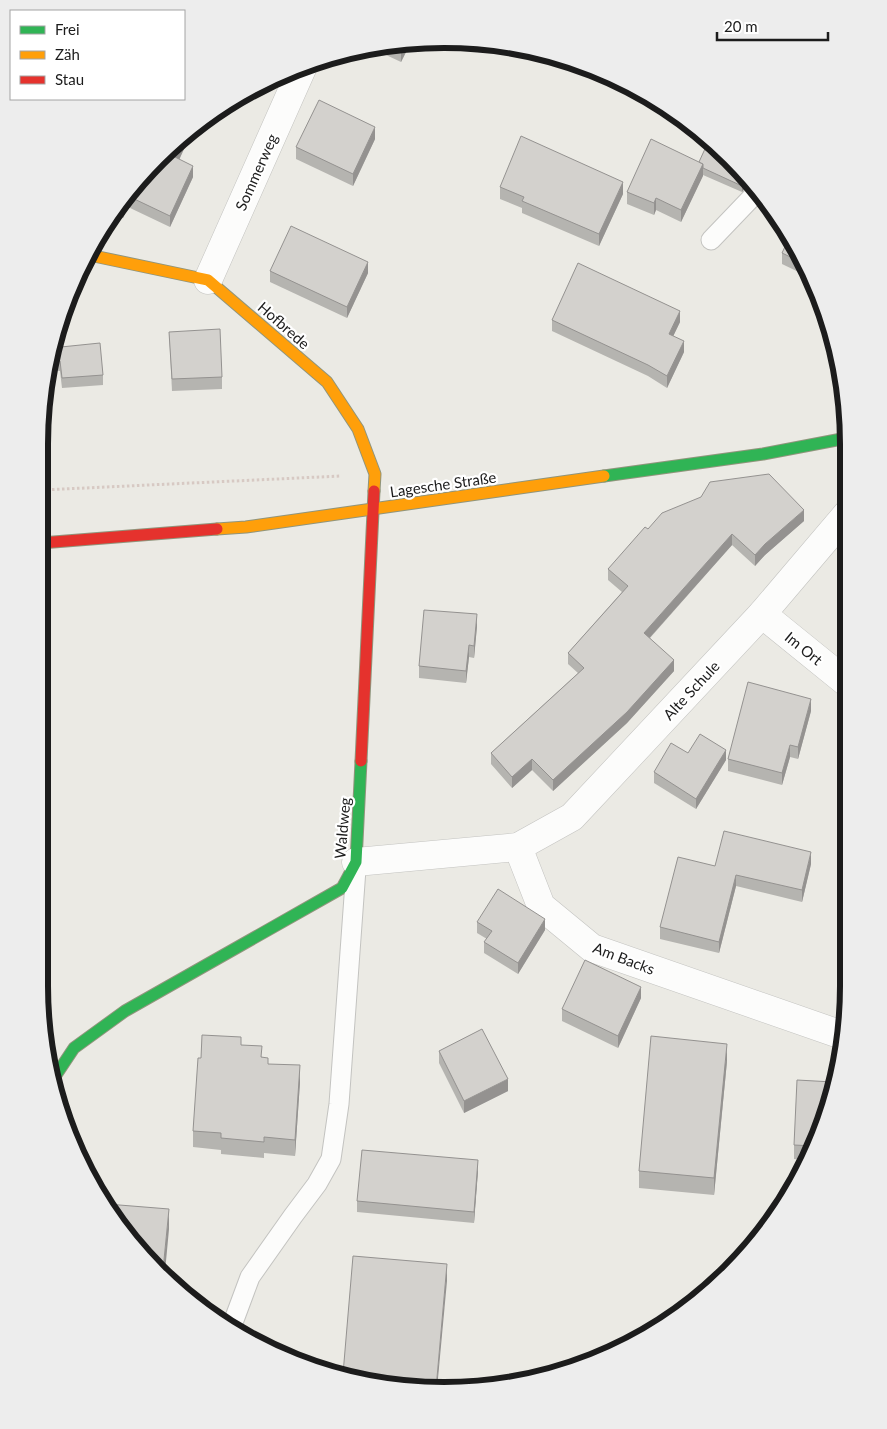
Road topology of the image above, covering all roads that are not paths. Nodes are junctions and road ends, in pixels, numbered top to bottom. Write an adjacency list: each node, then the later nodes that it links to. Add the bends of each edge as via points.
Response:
1 (299, 75): 5 (street, Sommerweg)
2 (753, 197): 3 (lane)
3 (711, 240)
4 (95, 256): 5 (street, Hofbrede)
5 (208, 280): 7 (street, Hofbrede, via 327,382 358,429 376,474)
6 (840, 439): 7 (street, Lagesche Straße, via 763,454)
7 (374, 508): 9 (street, Lagesche Straße, via 246,527); 13 (street, Waldweg)
8 (840, 522): 10 (street, Alte Schule)
9 (48, 542)
10 (762, 614): 11 (street, Im Ort); 12 (street, Alte Schule, via 572,817)
11 (840, 677)
12 (518, 847): 13 (street); 14 (street, Am Backs, via 541,906 592,948)
13 (356, 862): 15 (street, Waldweg, via 342,888 125,1011 74,1048); 16 (lane, via 339,1104 330,1159 317,1184 250,1277)
14 (836, 1033)
15 (57, 1073)
16 (234, 1321)

